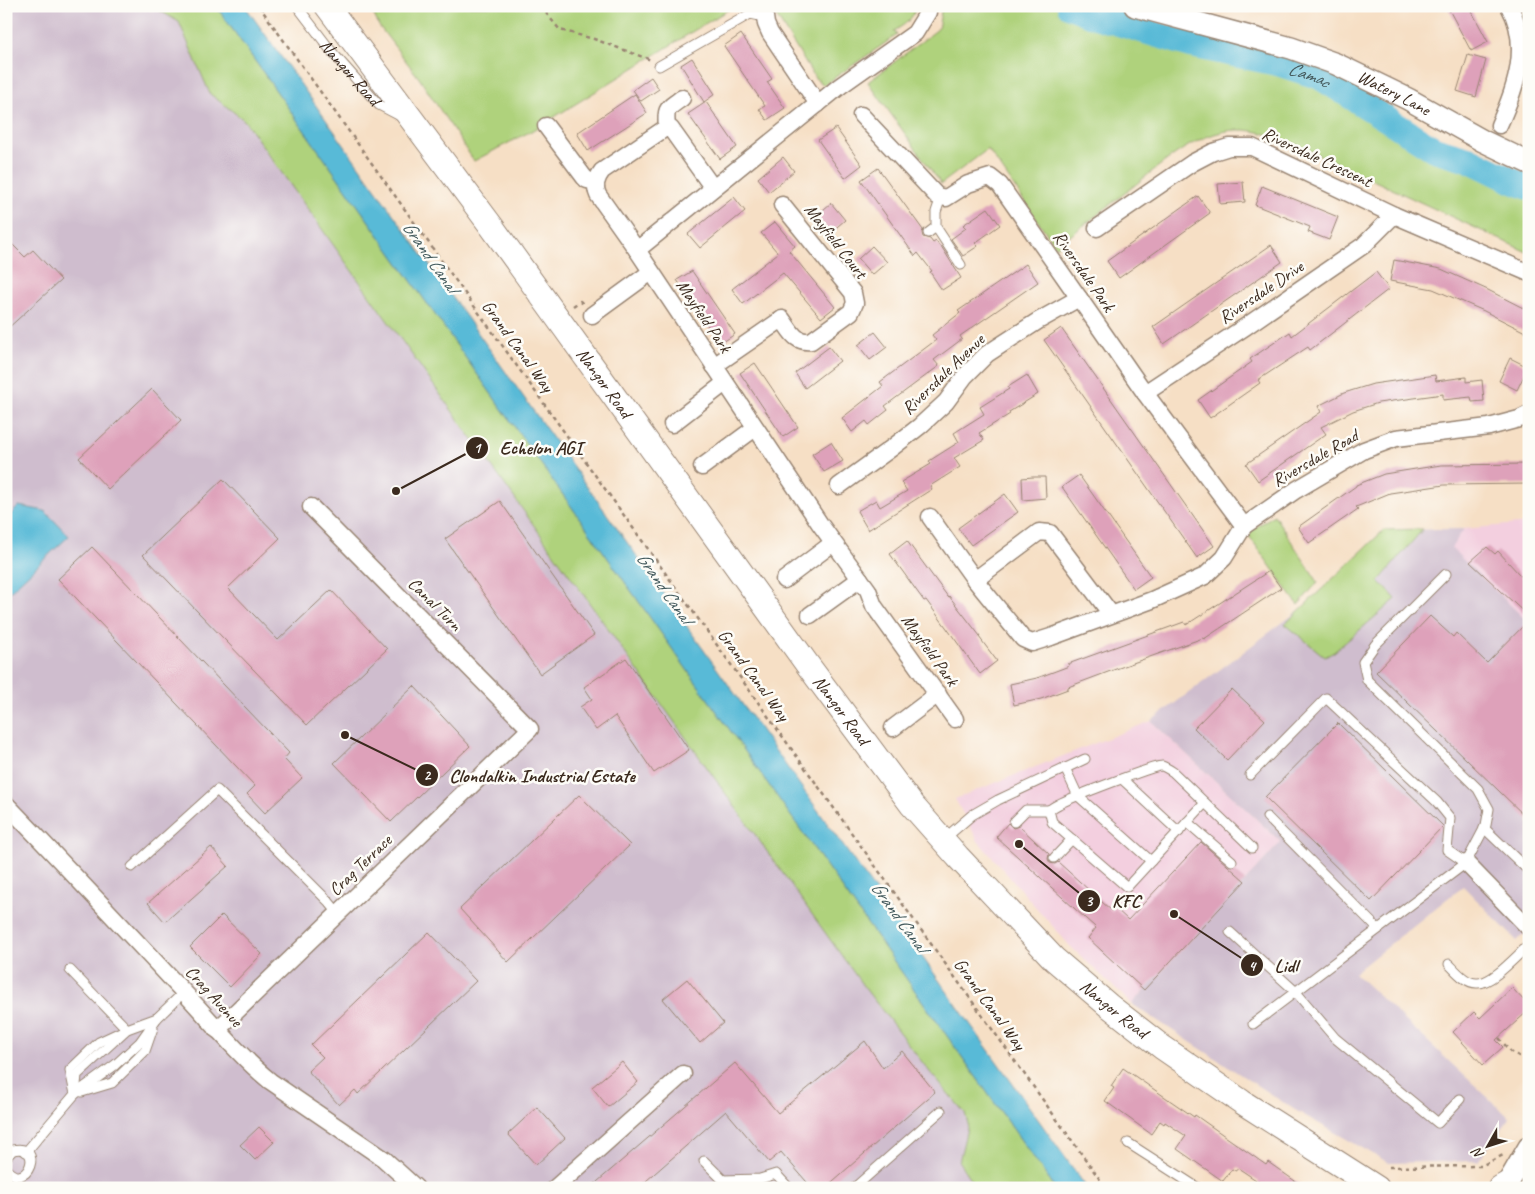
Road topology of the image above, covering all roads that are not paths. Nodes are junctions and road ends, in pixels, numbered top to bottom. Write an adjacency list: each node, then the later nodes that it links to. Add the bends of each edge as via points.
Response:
1 (297, 6): 13 (lane, Nangor Road, via 379,105)
2 (327, 6): 9 (main road, Nangor Road)
3 (348, 6): 9 (main road)
4 (928, 6): 11 (street, via 928,12 914,33)
5 (1135, 6): 17 (street, Watery Lane, via 1291,48 1336,64)
6 (1509, 6): 14 (street, via 1520,40 1519,67 1513,93)
7 (765, 17): 8 (lane, via 750,14); 11 (street, via 770,33)
8 (659, 66)
9 (375, 70): 13 (main road, Nangor Road)
10 (682, 98): 16 (street, via 665,114)
11 (818, 104): 19 (street)
12 (862, 115): 20 (street, via 916,176)
13 (416, 125): 67 (main road, Nangor Road, via 813,672 912,805)
14 (1499, 125)
15 (546, 126): 18 (street, via 584,177)
16 (667, 127): 18 (street, via 602,171); 19 (street)
17 (1529, 163)
18 (596, 182): 26 (street, Mayfield Park, via 598,195)
19 (713, 188): 26 (street)
20 (941, 197): 23 (lane); 30 (street, Riversdale Park, via 946,198 968,184 990,177 1000,185)
21 (782, 205): 32 (street, Mayfield Court, via 852,293 855,303 850,312 810,340 798,340 782,320)
22 (1394, 215): 24 (street, Riversdale Crescent, via 1252,147 1229,147 1192,163); 29 (street, Riversdale Crescent); 34 (street, Riversdale Drive, via 1364,245)
23 (936, 227): 25 (lane); 27 (lane)
24 (1097, 228)
25 (928, 233)
26 (637, 250): 28 (street, Mayfield Park)
27 (961, 265)
28 (651, 272): 31 (street); 32 (street, Mayfield Park)
29 (1529, 273)
30 (1080, 298): 34 (street, Riversdale Park); 39 (street, Riversdale Avenue, via 987,354 964,376 946,402 920,426)
31 (592, 315)
32 (714, 366): 33 (street, Mayfield Park)
33 (725, 383): 36 (street); 37 (street, Mayfield Park)
34 (1145, 393): 42 (street, Riversdale Park)
35 (1529, 414): 42 (street, Riversdale Road, via 1489,427 1396,438 1364,450 1296,490)
36 (672, 424)
37 (755, 428): 38 (street); 43 (street, Mayfield Park)
38 (702, 467)
39 (838, 486)
40 (311, 507): 53 (street, Canal Turn)
41 (930, 517): 47 (street)
42 (1244, 526): 48 (street, via 1224,558 1205,576 1152,600)
43 (833, 543): 45 (street, Mayfield Park); 46 (street)
44 (1446, 574): 65 (lane, via 1375,645 1363,662 1367,680 1478,789 1489,809)
45 (860, 578): 49 (street); 50 (street, Mayfield Park, via 874,606)
46 (784, 580)
47 (975, 580): 48 (street, via 1023,639 1032,642); 48 (street, via 1039,532 1050,533)
48 (1110, 614)
49 (810, 615)
50 (938, 694): 51 (street, Mayfield Park); 52 (street)
51 (956, 719)
52 (893, 728)
53 (530, 729): 76 (street, Crag Terrace)
54 (1085, 759): 55 (lane)
55 (1065, 768): 58 (lane); 67 (lane, via 972,814)
56 (1250, 775): 73 (lane, via 1326,698 1437,802 1450,818 1447,850)
57 (1122, 779): 58 (lane); 59 (lane, via 1162,766); 66 (lane)
58 (1078, 796): 61 (lane); 71 (lane)
59 (1205, 803): 64 (lane); 69 (lane)
60 (6, 804): 83 (street, Crag Avenue)
61 (1049, 810): 63 (lane, via 1026,810); 68 (lane, via 1052,822)
62 (1267, 817): 78 (lane)
63 (1014, 822)
64 (1187, 822): 66 (lane); 72 (lane)
65 (1484, 828): 73 (lane); 75 (lane)
66 (1179, 832): 71 (lane)
67 (944, 839): 105 (main road, Nangor Road, via 958,858 1054,959 1108,1005 1242,1102)
68 (1072, 839): 70 (lane); 71 (lane, via 1127,887)
69 (1252, 848)
70 (1054, 858)
71 (1151, 861)
72 (1232, 862)
73 (1466, 863): 77 (street); 78 (lane)
74 (132, 868): 76 (lane, via 217,790)
75 (1529, 870)
76 (338, 913): 88 (street, Crag Terrace)
77 (1529, 928)
78 (1378, 929): 84 (lane)
79 (1230, 932): 84 (lane)
80 (1529, 945): 81 (lane, via 1490,980 1477,984 1460,977)
81 (1448, 964)
82 (70, 970): 87 (lane)
83 (184, 992): 85 (lane); 88 (street, Crag Avenue)
84 (1295, 992): 86 (lane); 91 (lane, via 1335,1038 1438,1124)
85 (157, 1018): 87 (lane); 90 (lane, via 140,1042 115,1065); 90 (lane, via 146,1051 112,1082)
86 (1253, 1024)
87 (127, 1029): 90 (lane, via 77,1075); 90 (lane, via 99,1042 70,1070)
88 (217, 1030): 100 (street, Crag Avenue, via 270,1081 384,1159)
89 (683, 1074): 101 (street)
90 (74, 1094): 95 (lane)
91 (1460, 1099)
92 (941, 1111): 103 (lane)
93 (1128, 1143): 104 (lane)
94 (1529, 1147): 99 (street)
95 (26, 1152): 96 (lane); 98 (lane, via 32,1163 28,1172 21,1176)
96 (7, 1153)
97 (704, 1161): 102 (lane, via 722,1180 760,1179 776,1174)
98 (7, 1172)
99 (1505, 1187)
100 (416, 1188)
101 (555, 1188)
102 (789, 1188)
103 (854, 1188)
104 (1198, 1188)
105 (1377, 1188)

